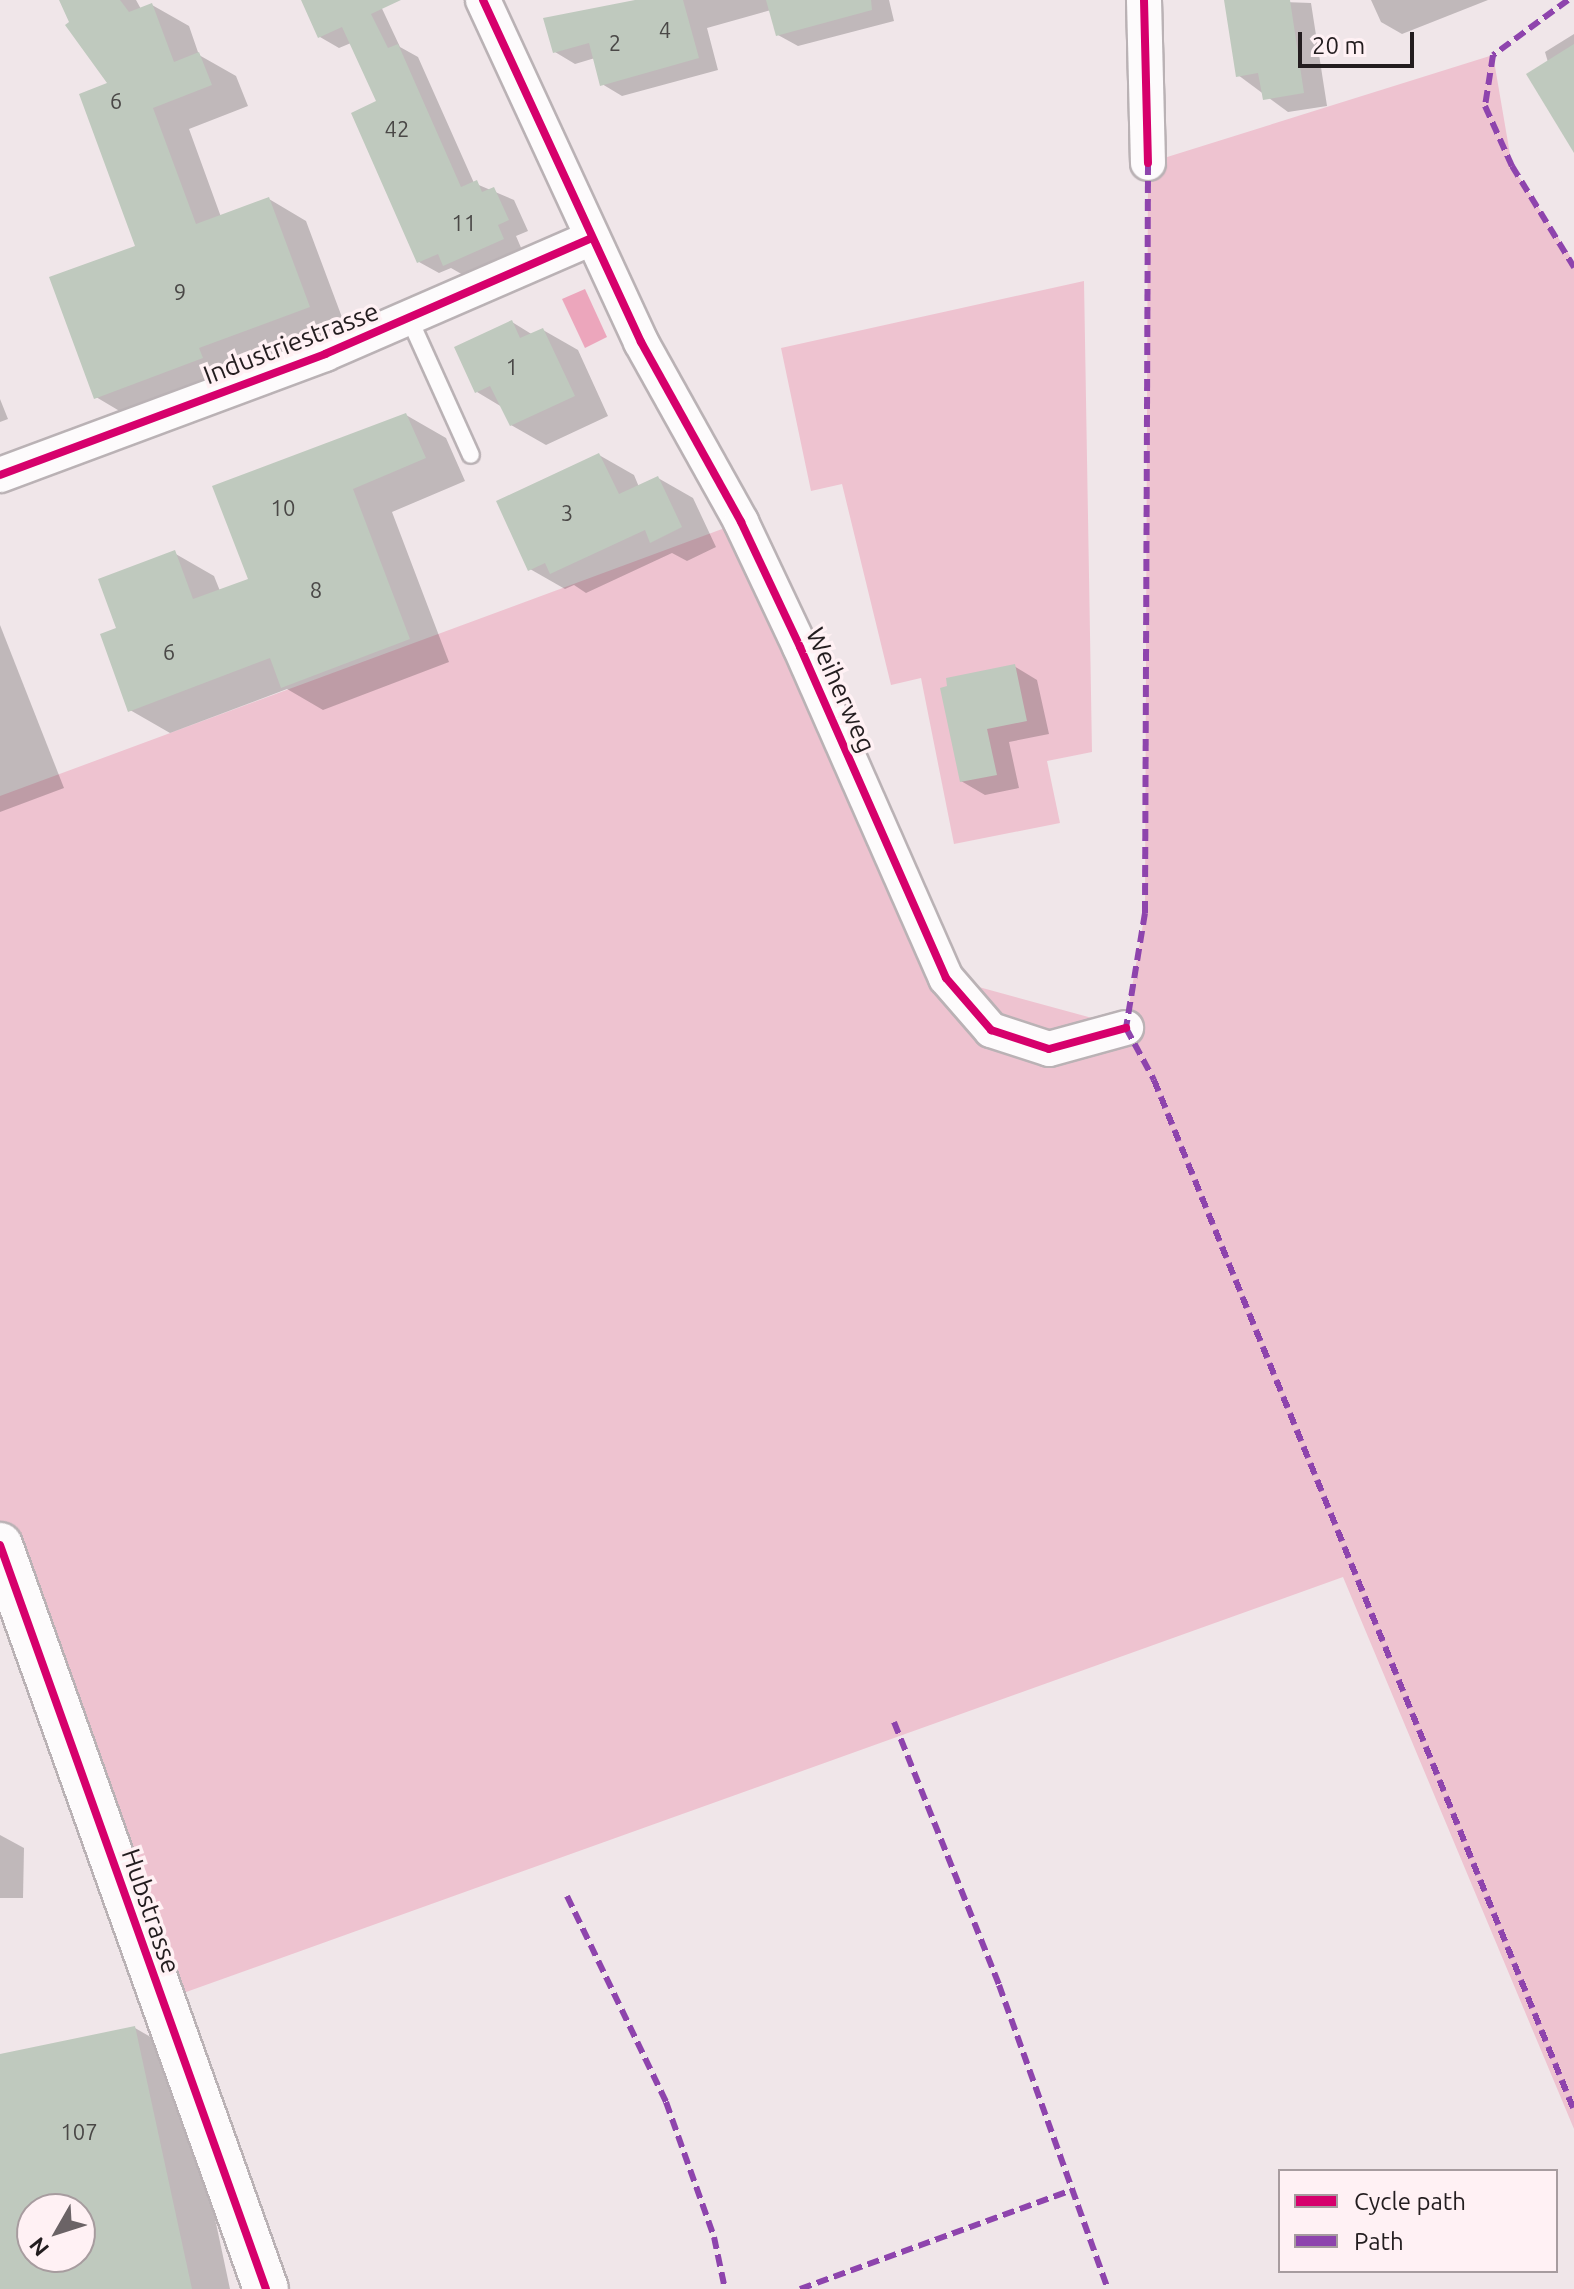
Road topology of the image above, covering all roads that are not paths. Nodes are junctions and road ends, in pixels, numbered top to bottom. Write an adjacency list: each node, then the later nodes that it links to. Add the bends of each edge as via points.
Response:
1 (483, 0): 4 (street, Weiherweg)
2 (1144, 0): 3 (street)
3 (1148, 163)
4 (592, 238): 5 (street, Industriestrasse); 8 (street, Weiherweg, via 794,633 946,978 991,1030 1049,1049)
5 (409, 318): 6 (lane); 7 (street, Industriestrasse)
6 (471, 455)
7 (0, 475)
8 (1126, 1028)
9 (0, 1545): 10 (street, Hubstrasse)
10 (266, 2289)

